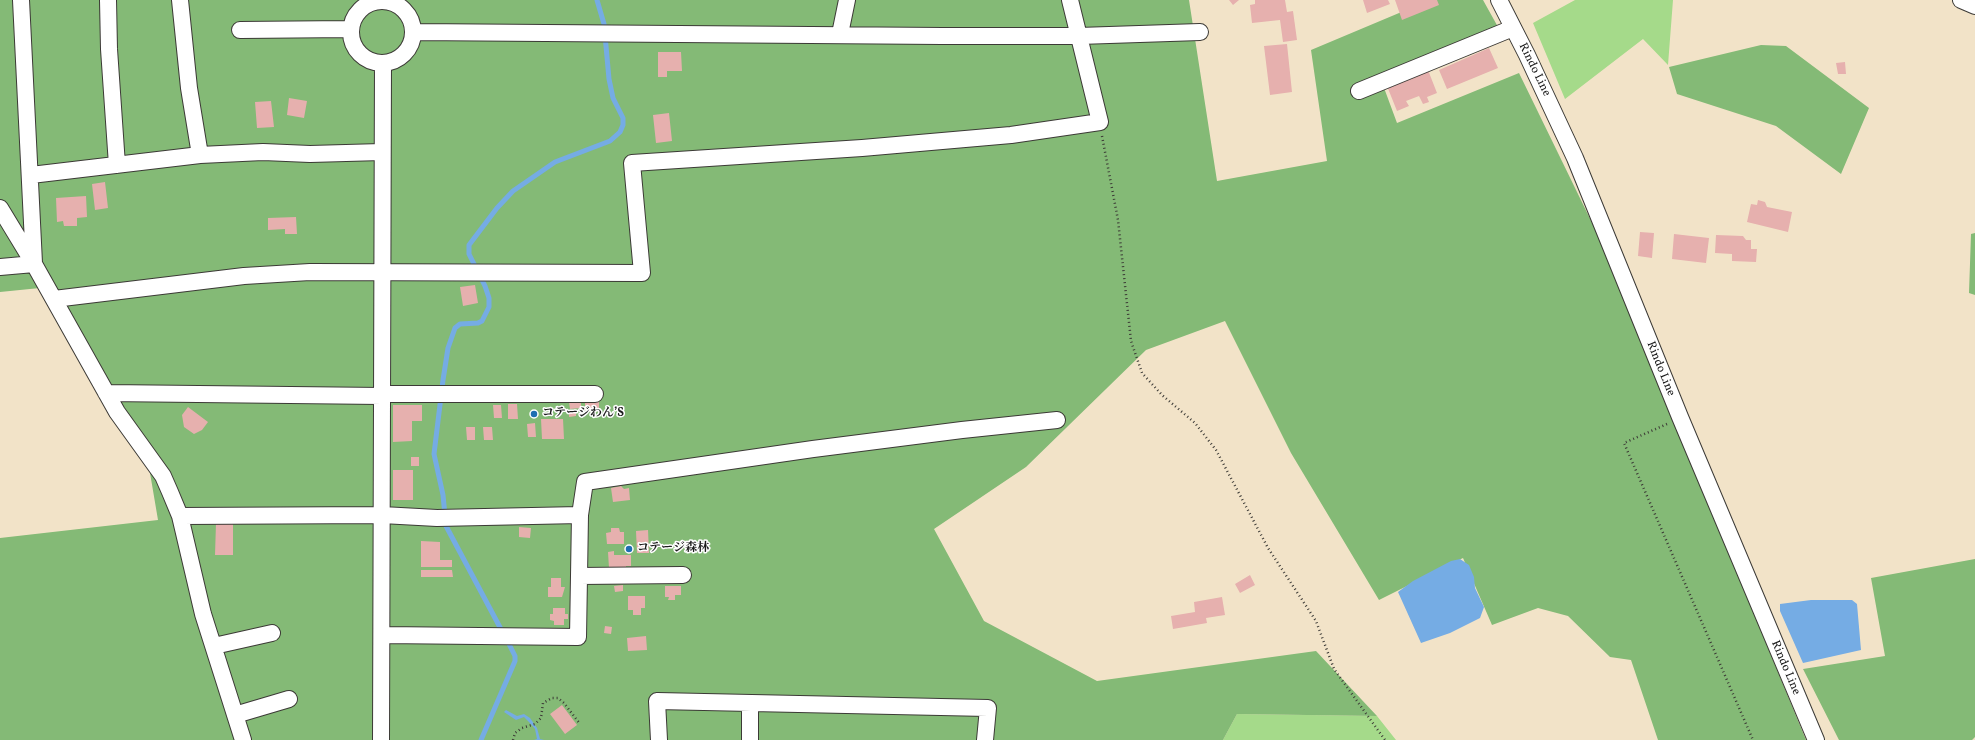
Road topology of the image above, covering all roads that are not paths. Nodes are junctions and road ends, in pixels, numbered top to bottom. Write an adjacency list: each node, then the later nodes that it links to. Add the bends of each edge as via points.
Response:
1 (21, 0): 22 (street)
2 (108, 0): 21 (street)
3 (180, 0): 20 (street, via 189,88)
4 (847, 0): 15 (street)
5 (1070, 0): 16 (street)
6 (1499, 0): 10 (street, Rindo Line)
7 (1961, 0): 9 (street)
8 (381, 1): 11 (street, via 369,3 360,10); 13 (street, via 390,2 406,12)
9 (1975, 6)
10 (1513, 28): 18 (street); 48 (street, Rindo Line, via 1575,158 1680,417)
11 (350, 29): 12 (street); 17 (street, via 356,49 363,57)
12 (240, 30)
13 (413, 32): 15 (street); 17 (street, via 410,45 401,56)
14 (1200, 32): 16 (street)
15 (840, 34): 16 (street)
16 (1078, 36): 26 (street, via 1100,122 1010,135 862,148 632,163 642,273)
17 (383, 63): 19 (street)
18 (1359, 91)
19 (382, 152): 20 (street); 26 (street)
20 (200, 155): 21 (street)
21 (117, 165): 22 (street)
22 (31, 175): 24 (street)
23 (0, 208): 24 (street)
24 (34, 264): 25 (street); 27 (street)
25 (0, 267)
26 (382, 273): 27 (street, via 310,272 244,276); 30 (street)
27 (54, 300): 28 (street)
28 (106, 393): 30 (street); 34 (street, via 162,476)
29 (595, 394): 30 (street)
30 (382, 395): 32 (street)
31 (1057, 420): 33 (street, via 813,449 585,482)
32 (382, 515): 33 (street, via 438,518); 34 (street); 38 (street)
33 (580, 515): 35 (street)
34 (180, 516): 39 (street, via 195,583)
35 (579, 576): 36 (street); 38 (street, via 578,637)
36 (683, 576)
37 (272, 633): 39 (street)
38 (382, 635): 44 (street)
39 (214, 646): 42 (street)
40 (289, 699): 42 (street)
41 (750, 704): 45 (street, via 657,701); 46 (street); 47 (street, via 988,708)
42 (235, 715): 43 (street)
43 (243, 740)
44 (381, 740)
45 (659, 740)
46 (750, 740)
47 (985, 740)
48 (1816, 740)

